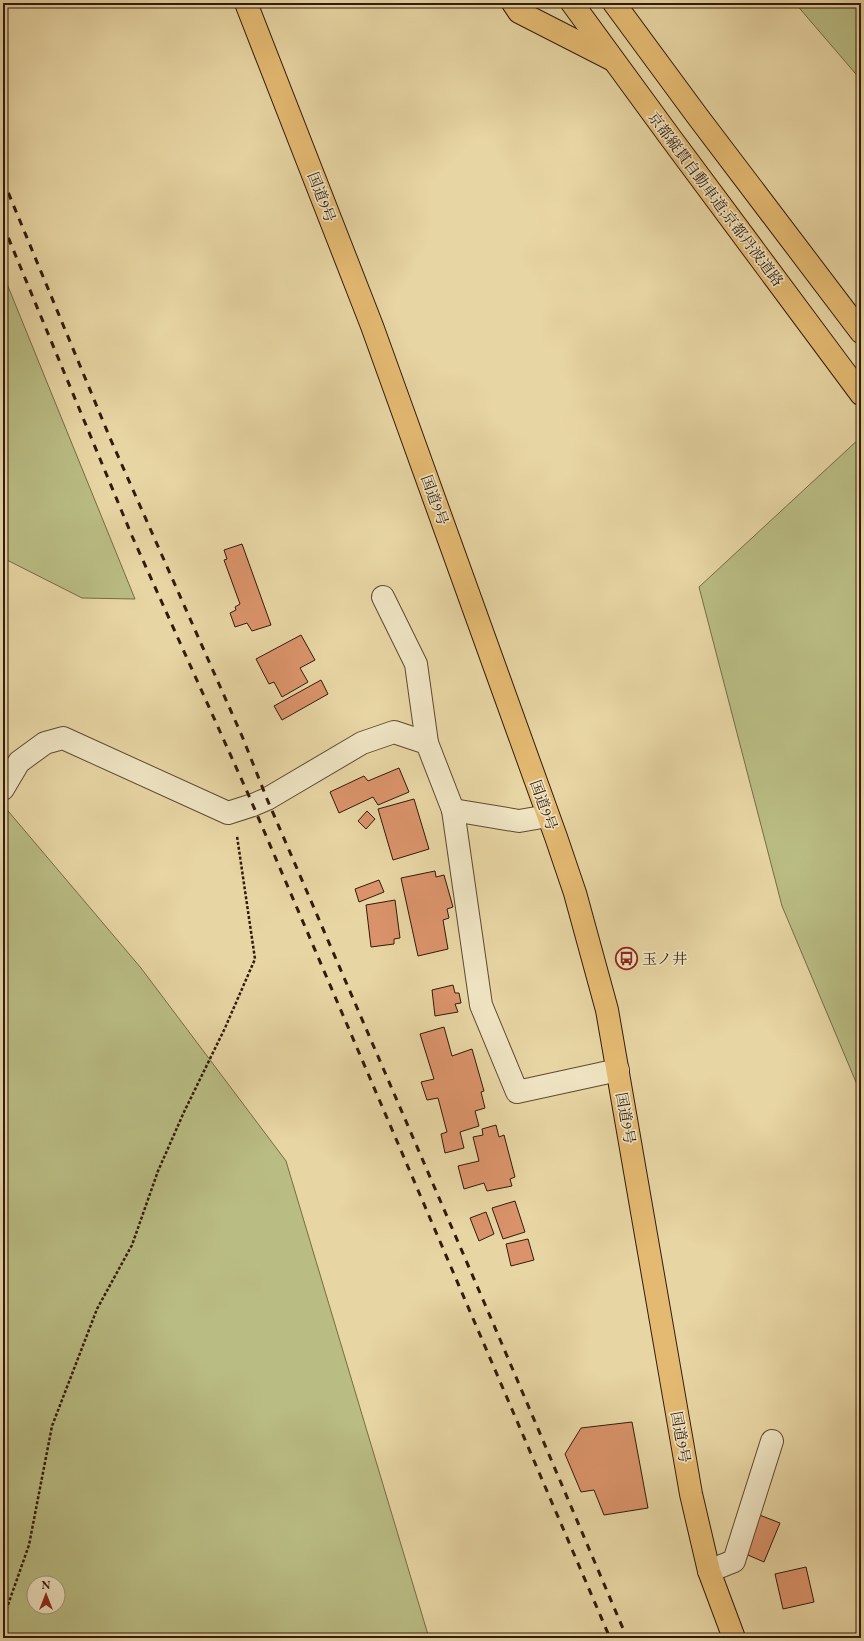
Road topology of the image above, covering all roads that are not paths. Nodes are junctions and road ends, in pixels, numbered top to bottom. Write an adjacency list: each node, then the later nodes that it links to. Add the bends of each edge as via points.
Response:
1 (246, 3): 12 (highway, 国道9号, via 372,326)
2 (513, 3): 5 (highway, via 519,12)
3 (572, 3): 5 (highway, 京都縦貫自動車道;京都丹波道路)
4 (614, 3): 6 (highway)
5 (614, 60): 7 (highway, 京都縦貫自動車道;京都丹波道路)
6 (861, 332)
7 (861, 394)
8 (383, 597): 9 (street, via 416,664)
9 (427, 743): 10 (street, via 394,732 362,743 267,799 228,813 63,738 45,743 19,762); 11 (street)
10 (3, 789)
11 (453, 810): 12 (street, via 519,821); 13 (street, via 481,1005 517,1092)
12 (548, 816): 13 (highway, 国道9号, via 575,893 607,1010)
13 (618, 1070): 15 (highway, 国道9号, via 672,1391 691,1494)
14 (772, 1440): 15 (street, via 734,1560)
15 (709, 1571): 16 (highway, 国道9号)
16 (734, 1638)

